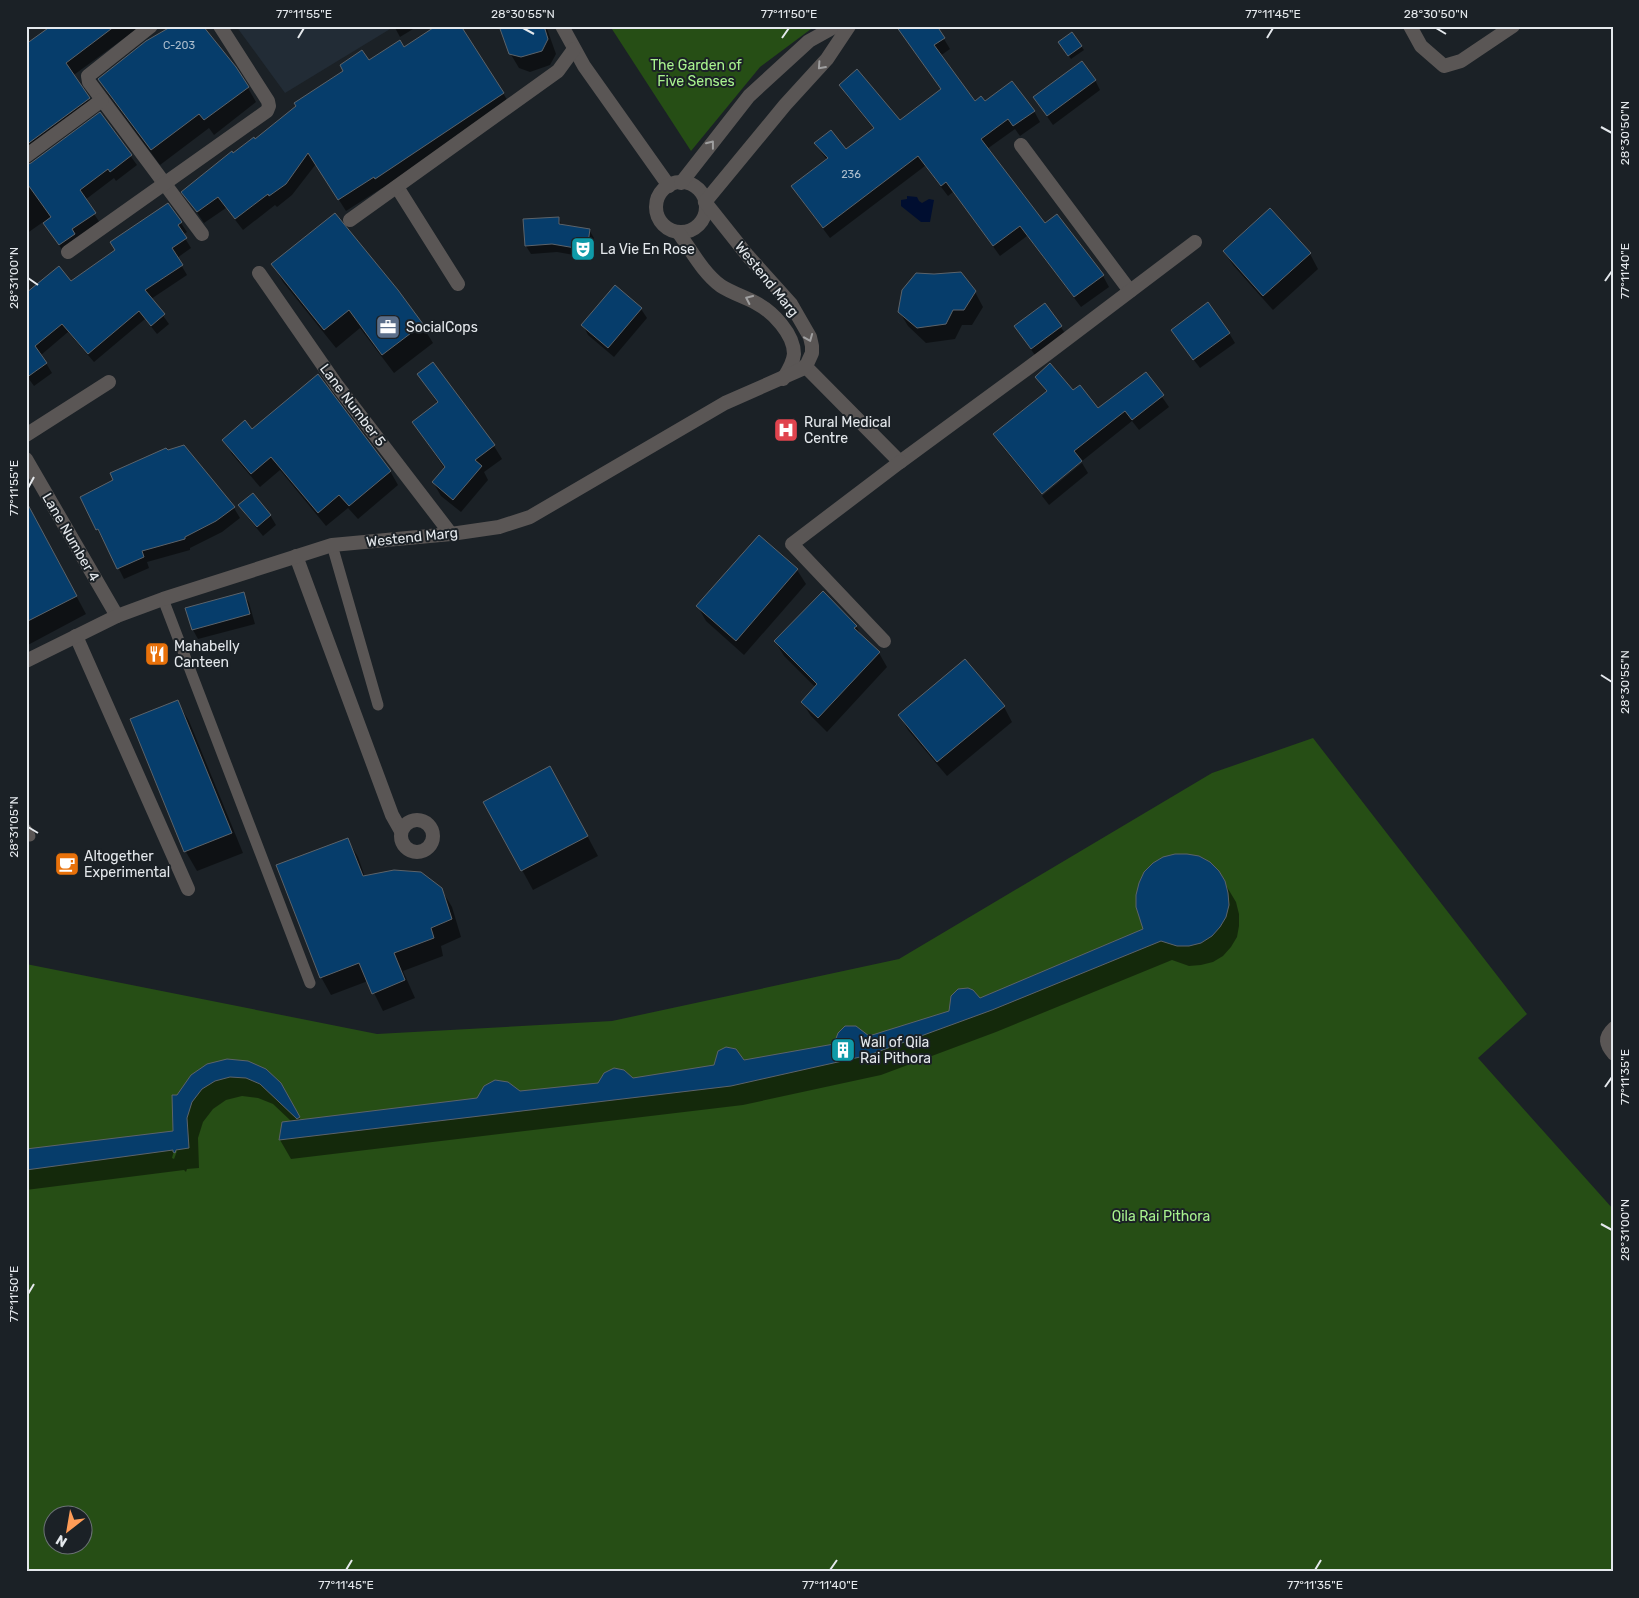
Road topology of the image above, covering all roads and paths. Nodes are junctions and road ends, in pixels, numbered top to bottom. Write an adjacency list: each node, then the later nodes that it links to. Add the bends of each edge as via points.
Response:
1 (152, 26): 9 (street, via 88,76)
2 (220, 26): 12 (street, via 269,106 267,111)
3 (562, 26): 8 (street, Westend Marg)
4 (836, 26): 13 (street, one-way to 4, via 749,96 810,41)
5 (849, 26): 15 (street, one-way to 15, via 827,59)
6 (1410, 26): 7 (street, via 1421,46 1444,66 1462,61)
7 (1513, 26)
8 (574, 50): 13 (street, Westend Marg); 14 (street, via 558,71)
9 (102, 100): 11 (street); 12 (street)
10 (1021, 145): 23 (street)
11 (26, 156)
12 (165, 183): 18 (street); 20 (street)
13 (675, 184): 15 (street, Westend Marg, via 687,183 697,188); 17 (street, Westend Marg, via 660,194 657,211 666,227)
14 (397, 187): 16 (street); 22 (street)
15 (705, 202): 17 (street, via 702,221 691,230); 24 (street, Westend Marg, one-way to 24, via 791,304 810,337 810,360)
16 (350, 220)
17 (678, 232): 25 (street, Westend Marg, one-way to 17, via 793,360 789,335 775,317 758,304 708,275)
18 (202, 234)
19 (1195, 242): 23 (street)
20 (68, 252)
21 (259, 273): 30 (street, Lane Number 5, via 336,384)
22 (458, 284)
23 (1130, 291): 29 (street)
24 (805, 366): 25 (street, Westend Marg); 29 (street)
25 (783, 378): 30 (street, Westend Marg, via 724,403 530,517 499,527)
26 (109, 382): 27 (street)
27 (26, 435)
28 (26, 459): 34 (street, Lane Number 4)
29 (900, 462): 36 (street, via 792,544)
30 (452, 534): 31 (street, Westend Marg)
31 (332, 545): 32 (street, Westend Marg); 38 (lane)
32 (296, 556): 33 (street, Westend Marg); 39 (street, via 392,815)
33 (164, 599): 34 (street, Westend Marg); 41 (lane)
34 (116, 616): 35 (street, Westend Marg)
35 (76, 636): 37 (street, Westend Marg); 40 (street)
36 (884, 641)
37 (26, 661)
38 (378, 705)
39 (401, 831)
40 (188, 889)
41 (310, 983)
42 (1613, 1027): 43 (lane, via 1604,1041)
43 (1613, 1055)

